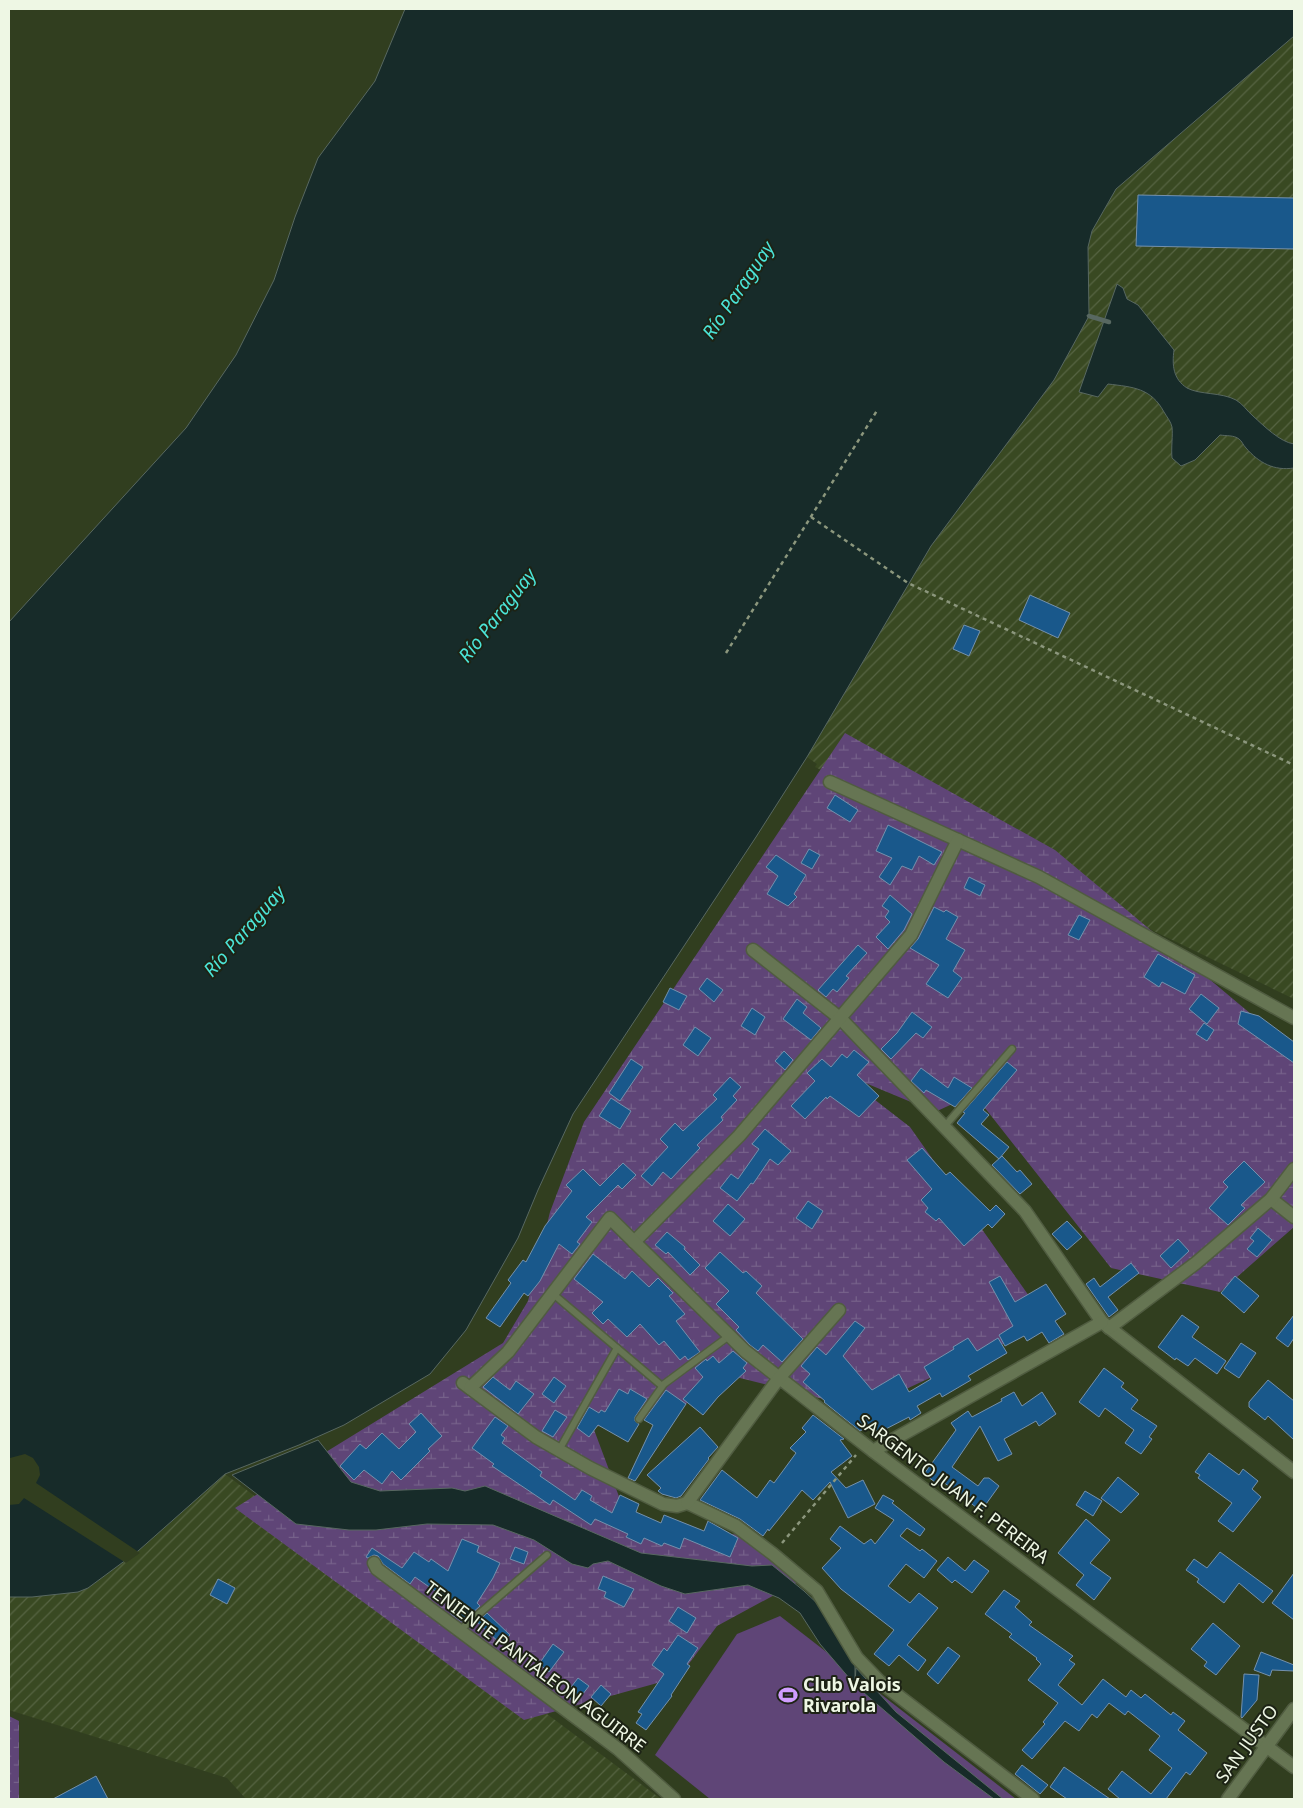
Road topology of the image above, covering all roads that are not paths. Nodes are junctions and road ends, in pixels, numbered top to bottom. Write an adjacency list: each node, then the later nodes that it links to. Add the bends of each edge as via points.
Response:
1 (830, 782): 2 (street)
2 (958, 840): 4 (street, via 1039,877); 5 (street, via 911,935)
3 (753, 950): 5 (street)
4 (1294, 1018)
5 (841, 1019): 7 (street); 11 (street, via 739,1136)
6 (1012, 1049): 7 (lane)
7 (944, 1127): 14 (street, via 1025,1211)
8 (1294, 1169): 9 (street)
9 (1271, 1199): 10 (street); 14 (street, via 1196,1263)
10 (1294, 1217)
11 (634, 1242): 12 (street, SARGENTO JUAN F. PEREIRA, via 610,1218); 15 (street, SARGENTO JUAN F. PEREIRA)
12 (552, 1294): 16 (lane); 21 (street, via 508,1352 466,1386)
13 (839, 1310): 17 (street)
14 (1106, 1325): 20 (street); 22 (street)
15 (729, 1336): 17 (street, SARGENTO JUAN F. PEREIRA); 18 (lane)
16 (617, 1348): 18 (lane); 21 (lane)
17 (779, 1378): 20 (street, SARGENTO JUAN F. PEREIRA); 23 (street)
18 (662, 1386): 19 (lane)
19 (640, 1419)
20 (869, 1448): 28 (street, SARGENTO JUAN F. PEREIRA)
21 (559, 1450): 23 (street, via 663,1504 677,1506)
22 (1294, 1472)
23 (686, 1503): 31 (street, via 736,1526 817,1591 856,1658 879,1681)
24 (547, 1555): 26 (lane)
25 (374, 1563): 26 (street, TENIENTE PANTALEON AGUIRRE, via 377,1569)
26 (459, 1631): 30 (street, TENIENTE PANTALEON AGUIRRE, via 618,1749)
27 (1294, 1709): 28 (street, SAN JUSTO)
28 (1267, 1746): 29 (street, SARGENTO JUAN F. PEREIRA); 32 (street, SAN JUSTO)
29 (1294, 1767)
30 (674, 1799)
31 (1034, 1799)
32 (1228, 1799)

